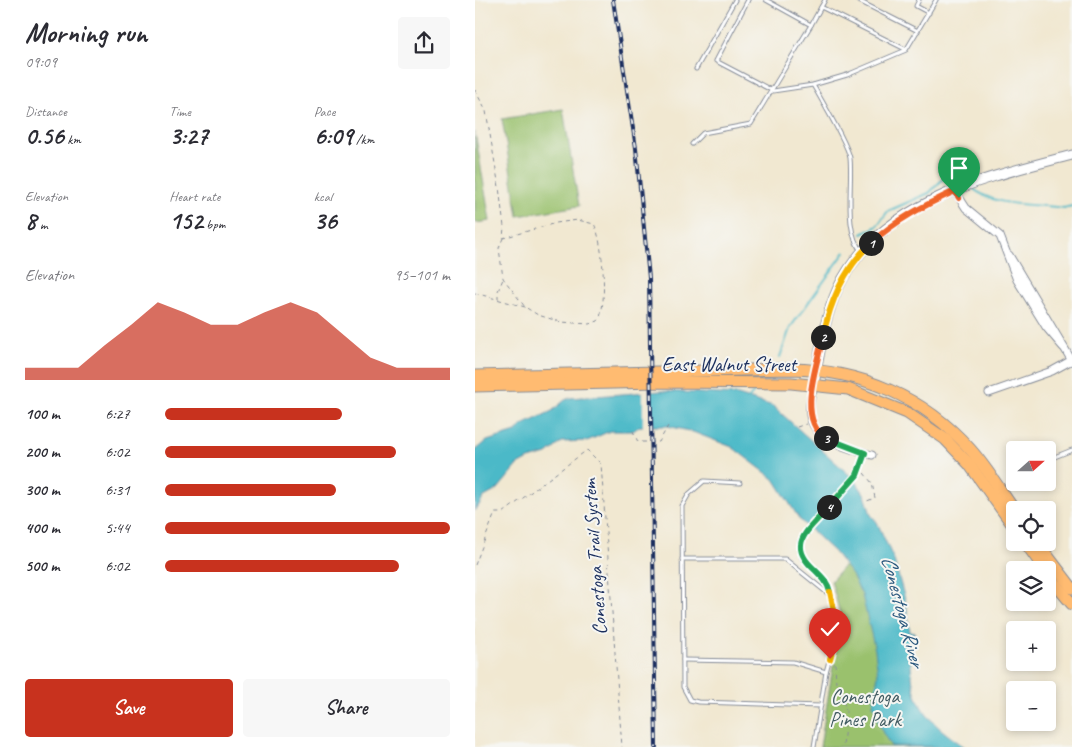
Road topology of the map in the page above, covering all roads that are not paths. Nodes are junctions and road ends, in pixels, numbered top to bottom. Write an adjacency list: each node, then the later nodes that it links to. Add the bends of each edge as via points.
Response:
1 (735, 0): 13 (lane)
2 (748, 0): 15 (lane, via 717,61)
3 (767, 0): 10 (lane)
4 (825, 0): 8 (lane)
5 (857, 0): 11 (lane)
6 (919, 0): 9 (lane, via 916,6)
7 (936, 0): 9 (lane)
8 (821, 7): 10 (lane); 12 (lane)
9 (929, 13): 11 (lane)
10 (811, 25): 15 (lane)
11 (918, 31): 12 (lane)
12 (906, 50): 14 (lane, via 847,75)
13 (696, 69)
14 (813, 85): 15 (lane); 19 (lane, via 850,155 851,217 857,246)
15 (773, 91): 16 (lane, via 751,124 703,133)
16 (692, 144)
17 (1072, 155): 18 (street, via 993,176)
18 (955, 191): 19 (street, via 905,216); 20 (street, via 966,208 997,232)
19 (863, 252): 21 (street, via 845,276 833,301)
20 (1072, 361): 25 (street)
21 (817, 370): 22 (main road, East Walnut Street); 23 (street); 30 (main road, East Walnut Street, via 874,383 924,409 969,448)
22 (475, 376)
23 (814, 384): 24 (main road, East Walnut Street, via 659,382); 27 (street, via 809,408 812,422 824,437); 31 (main road, East Walnut Street, via 869,396 907,412 927,425 962,455)
24 (475, 386)
25 (989, 392)
26 (1072, 450): 28 (lane)
27 (869, 454): 36 (lane, via 854,479 800,541 801,555 827,582)
28 (1056, 456)
29 (740, 483): 33 (lane, via 703,481 689,494 682,506)
30 (1008, 501)
31 (1006, 516)
32 (1044, 551): 35 (main road)
33 (681, 559): 36 (lane, via 785,559); 38 (lane)
34 (1056, 585): 37 (main road)
35 (1072, 588)
36 (831, 597): 39 (lane, via 838,628)
37 (1072, 604)
38 (683, 660): 39 (lane, via 793,662); 40 (lane, via 683,687 691,700)
39 (826, 672): 40 (lane)
40 (821, 706): 41 (lane)
41 (814, 747)

